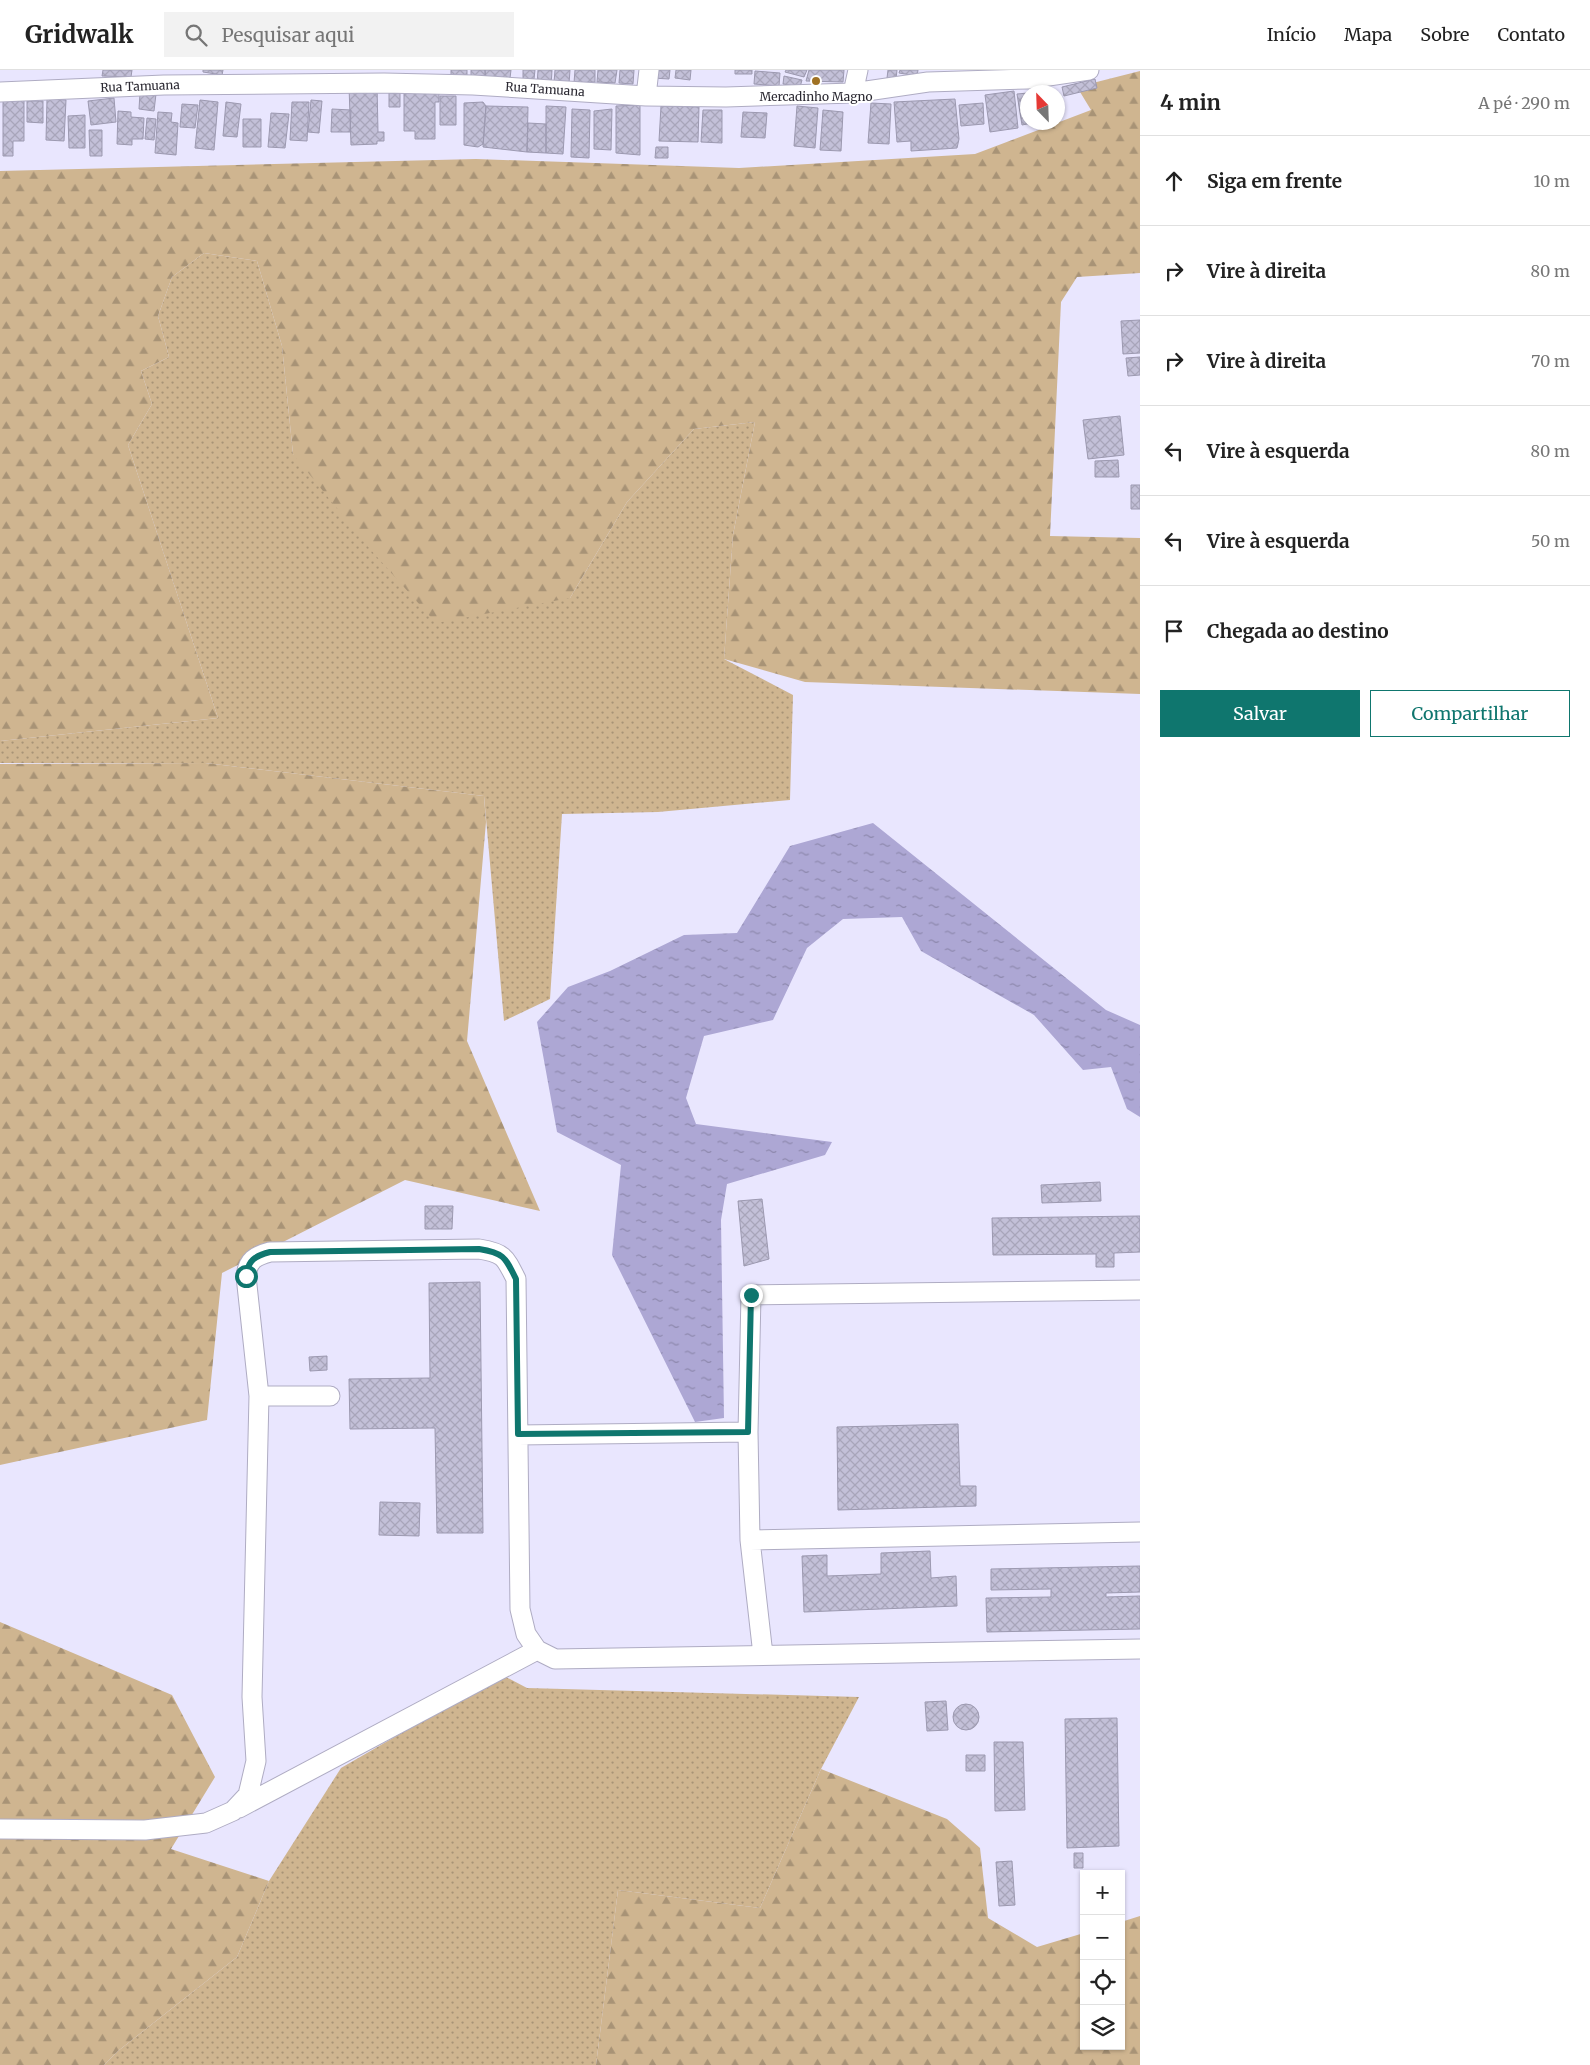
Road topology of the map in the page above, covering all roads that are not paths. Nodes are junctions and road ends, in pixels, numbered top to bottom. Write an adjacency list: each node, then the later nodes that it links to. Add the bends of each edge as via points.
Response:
1 (649, 70): 8 (street)
2 (858, 70): 7 (street)
3 (1089, 70): 4 (street, Rua Tamuana)
4 (1027, 74): 7 (street, Rua Tamuana, via 928,82)
5 (385, 77): 6 (street, Rua Tamuana); 8 (street, Rua Tamuana)
6 (0, 92)
7 (853, 93): 8 (street, Rua Tamuana)
8 (646, 96)
9 (1140, 1290): 12 (street, via 751,1295)
10 (259, 1396): 11 (street); 13 (street, via 246,1276 247,1267 256,1256 270,1252 488,1250 497,1252 516,1279); 19 (street, via 252,1696 256,1761 248,1796)
11 (330, 1396)
12 (748, 1432): 13 (street); 15 (street)
13 (518, 1434): 17 (street, via 520,1609 526,1634)
14 (1140, 1532): 15 (street)
15 (750, 1540): 18 (street)
16 (1140, 1649): 18 (street)
17 (537, 1650): 18 (street, via 555,1659); 19 (street)
18 (763, 1655)
19 (233, 1811): 20 (street, via 206,1823 173,1828)
20 (0, 1829)

